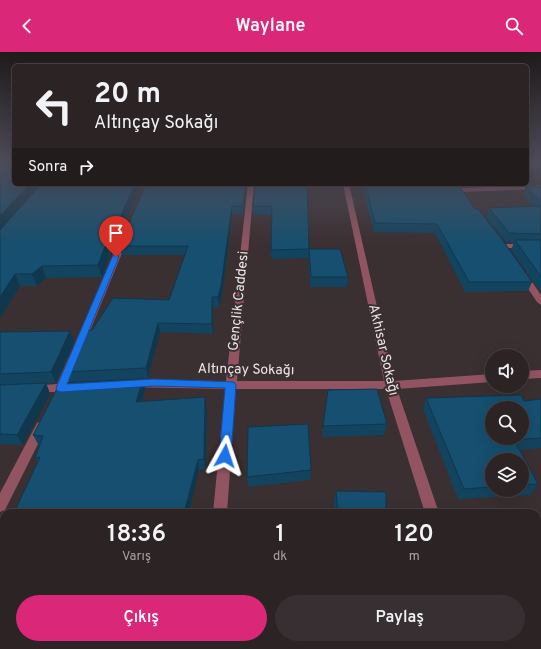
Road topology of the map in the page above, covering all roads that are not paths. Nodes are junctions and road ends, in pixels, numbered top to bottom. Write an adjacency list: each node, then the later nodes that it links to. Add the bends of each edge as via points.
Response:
1 (250, 190): 12 (street, Gençlik Caddesi)
2 (347, 190): 13 (street, Akhisar Sokağı)
3 (128, 228): 15 (street)
4 (503, 246): 5 (street)
5 (541, 246)
6 (520, 271): 7 (street)
7 (541, 302)
8 (541, 374): 9 (street)
9 (529, 375)
10 (485, 378): 13 (street, Altınçay Sokağı)
11 (123, 384): 12 (street, Altınçay Sokağı)
12 (231, 385): 13 (street, Altınçay Sokağı); 20 (street, Gençlik Caddesi)
13 (390, 385): 21 (street, Akhisar Sokağı)
14 (84, 387): 15 (street)
15 (61, 388): 16 (street); 17 (street)
16 (23, 389)
17 (54, 402)
18 (46, 416): 19 (street)
19 (0, 506)
20 (220, 509)
21 (431, 509)

